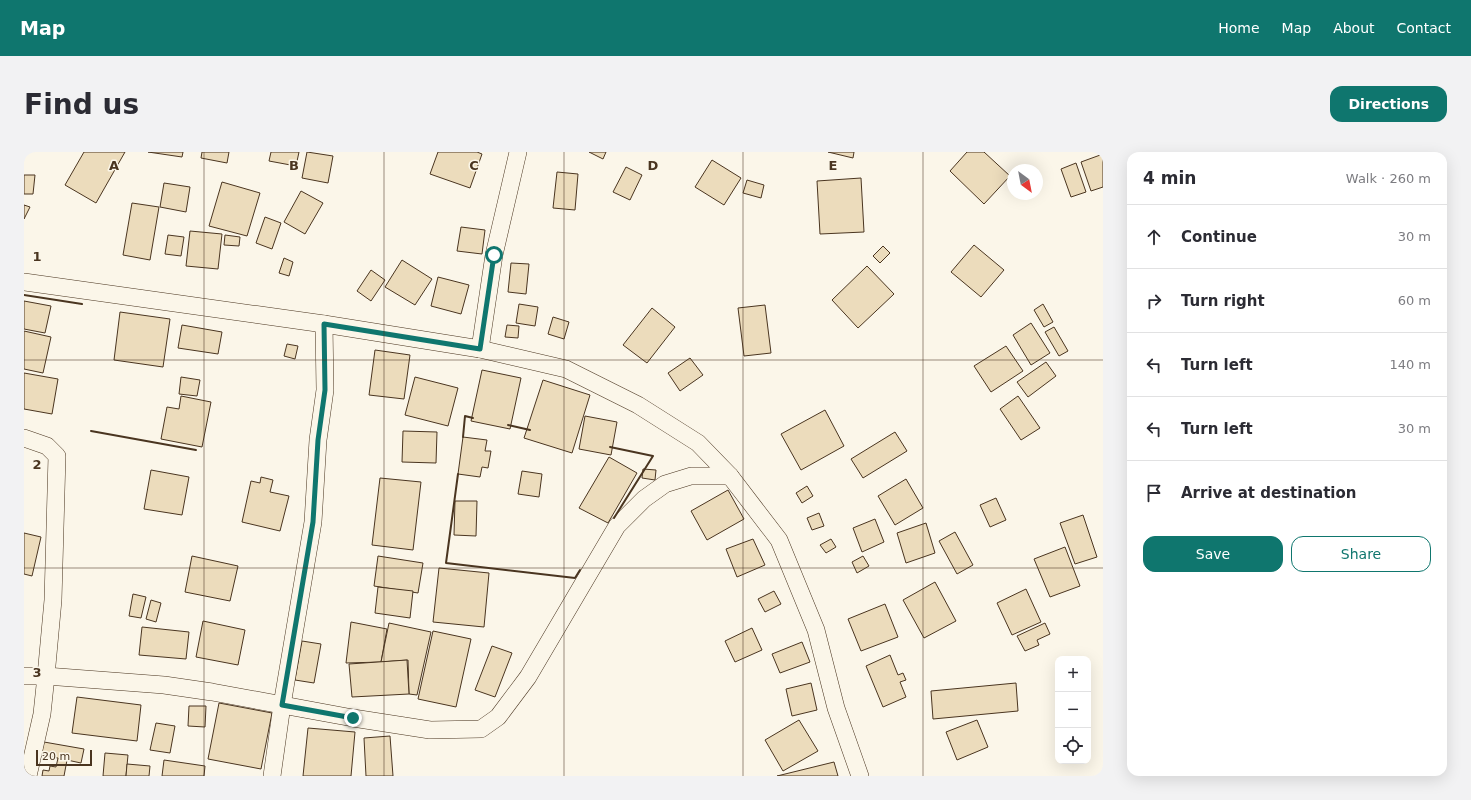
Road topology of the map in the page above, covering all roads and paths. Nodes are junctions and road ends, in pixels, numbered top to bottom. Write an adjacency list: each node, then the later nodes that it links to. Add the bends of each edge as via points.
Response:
1 (516, 153): 4 (street, via 494,255)
2 (24, 282): 3 (street)
3 (324, 324): 4 (street); 9 (street, via 325,390 318,440 313,522)
4 (480, 349): 6 (street, via 566,369 586,378 638,405 698,443)
5 (24, 438): 8 (street, via 47,446 57,456 53,600)
6 (730, 476): 9 (street, via 690,476 665,484 622,520 528,677 498,717 481,729 430,730); 12 (street, via 779,540 816,630 836,708)
7 (24, 676): 8 (street)
8 (46, 676): 9 (street, via 164,685); 10 (street, via 42,714)
9 (282, 705): 11 (street)
10 (28, 776)
11 (272, 776)
12 (860, 776)

